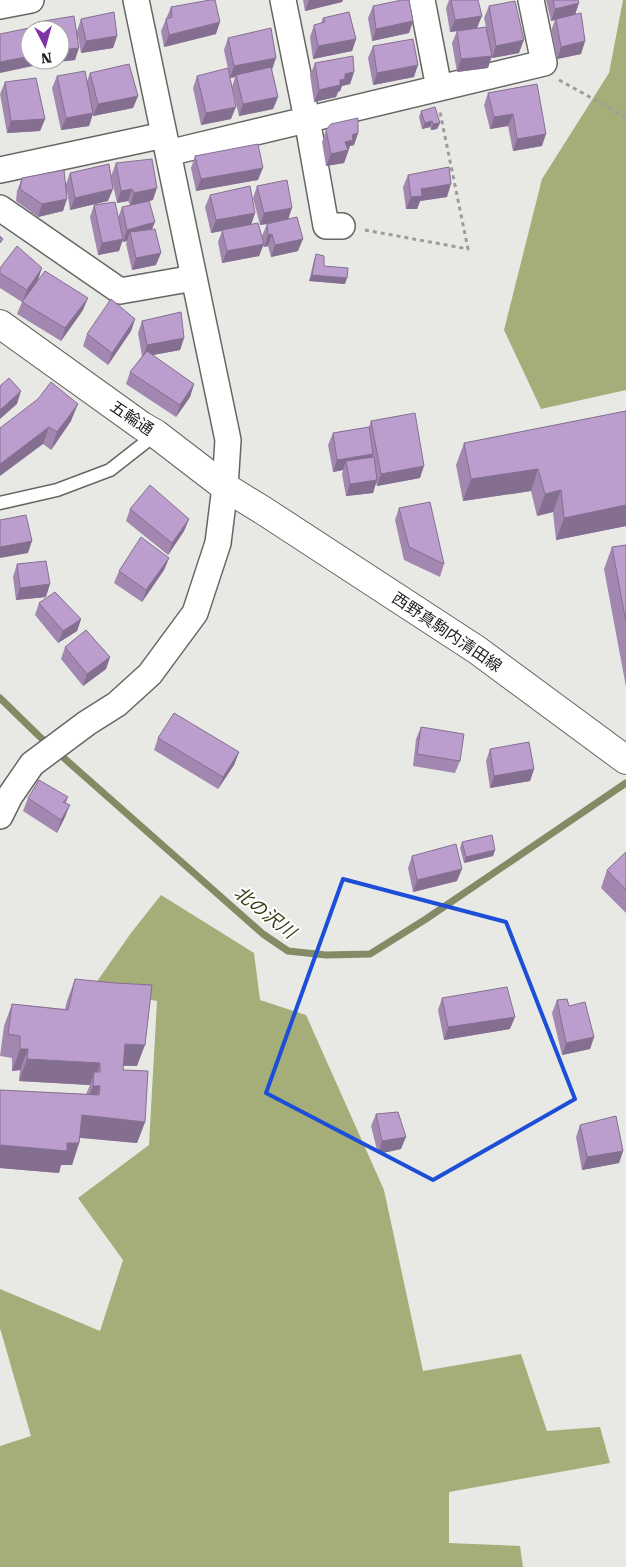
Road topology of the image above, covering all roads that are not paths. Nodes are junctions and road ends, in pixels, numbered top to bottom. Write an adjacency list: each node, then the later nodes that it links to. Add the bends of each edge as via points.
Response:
1 (31, 0): 6 (street)
2 (136, 0): 9 (street)
3 (283, 0): 8 (street)
4 (422, 0): 7 (street)
5 (531, 0): 7 (street, via 544,63)
6 (0, 6)
7 (437, 89): 8 (street)
8 (307, 120): 9 (street); 12 (street, via 326,226)
9 (166, 144): 10 (street); 13 (street)
10 (0, 170)
11 (0, 208): 13 (street, via 120,292)
12 (342, 226)
13 (194, 278): 16 (street, via 228,440)
14 (0, 324): 15 (main road, 五輪通)
15 (156, 434): 16 (main road, 五輪通); 17 (lane, via 110,470 57,490)
16 (225, 487): 18 (main road, 五輪通); 20 (street, via 218,543 195,613 150,674 117,704 32,764)
17 (0, 503)
18 (264, 511): 19 (main road, 西野真駒内清田線, via 477,650)
19 (619, 754)
20 (0, 816)

